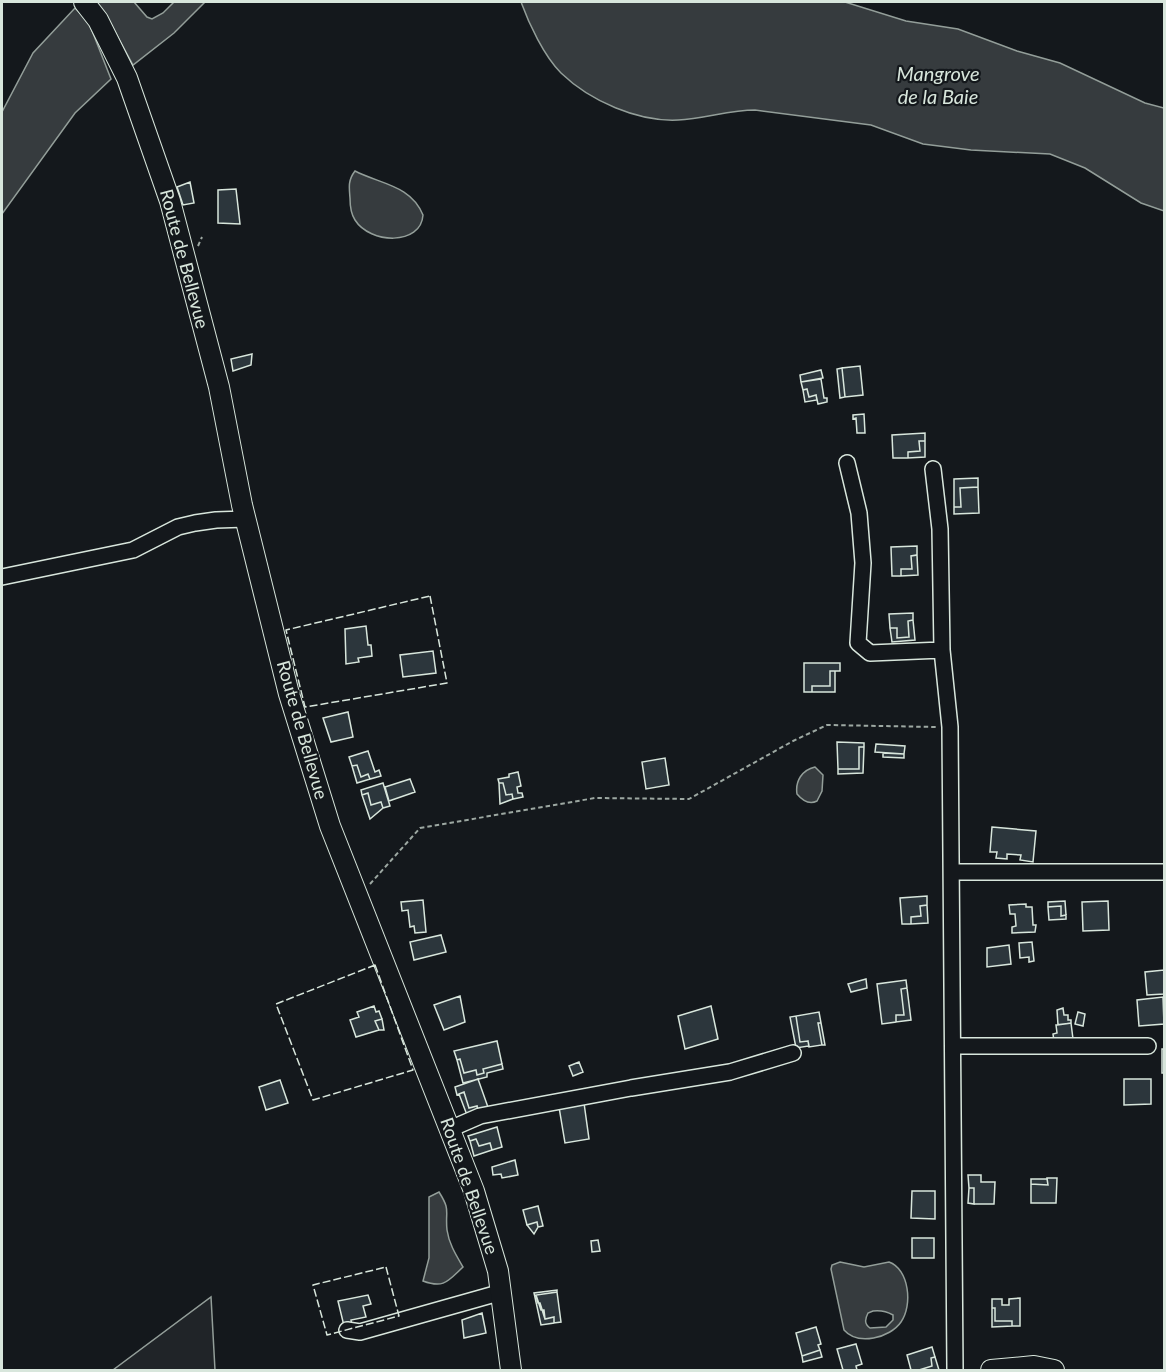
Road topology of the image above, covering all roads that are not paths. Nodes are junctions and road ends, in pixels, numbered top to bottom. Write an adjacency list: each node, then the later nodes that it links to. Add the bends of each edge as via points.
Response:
1 (84, 2): 4 (main road, Route de Bellevue, via 98,20 127,78 170,201 219,387)
2 (847, 463): 6 (street, via 859,513 863,563 858,643 870,653)
3 (933, 469): 6 (street, via 940,529)
4 (246, 519): 5 (street, via 195,523 133,550); 12 (main road, Route de Bellevue, via 289,694 330,826)
5 (2, 578)
6 (942, 651): 7 (street, via 950,727)
7 (953, 872): 8 (street); 9 (street)
8 (1164, 872)
9 (953, 1046): 10 (street); 17 (street)
10 (1148, 1046)
11 (793, 1053): 12 (street, via 730,1072 480,1116)
12 (450, 1129): 13 (main road, Route de Bellevue, via 474,1191)
13 (502, 1292): 14 (street, via 360,1332); 16 (main road, Route de Bellevue)
14 (347, 1330)
15 (1034, 1369): 18 (main road); 19 (main road)
16 (511, 1371)
17 (955, 1371)
18 (991, 1371)
19 (1054, 1371)

